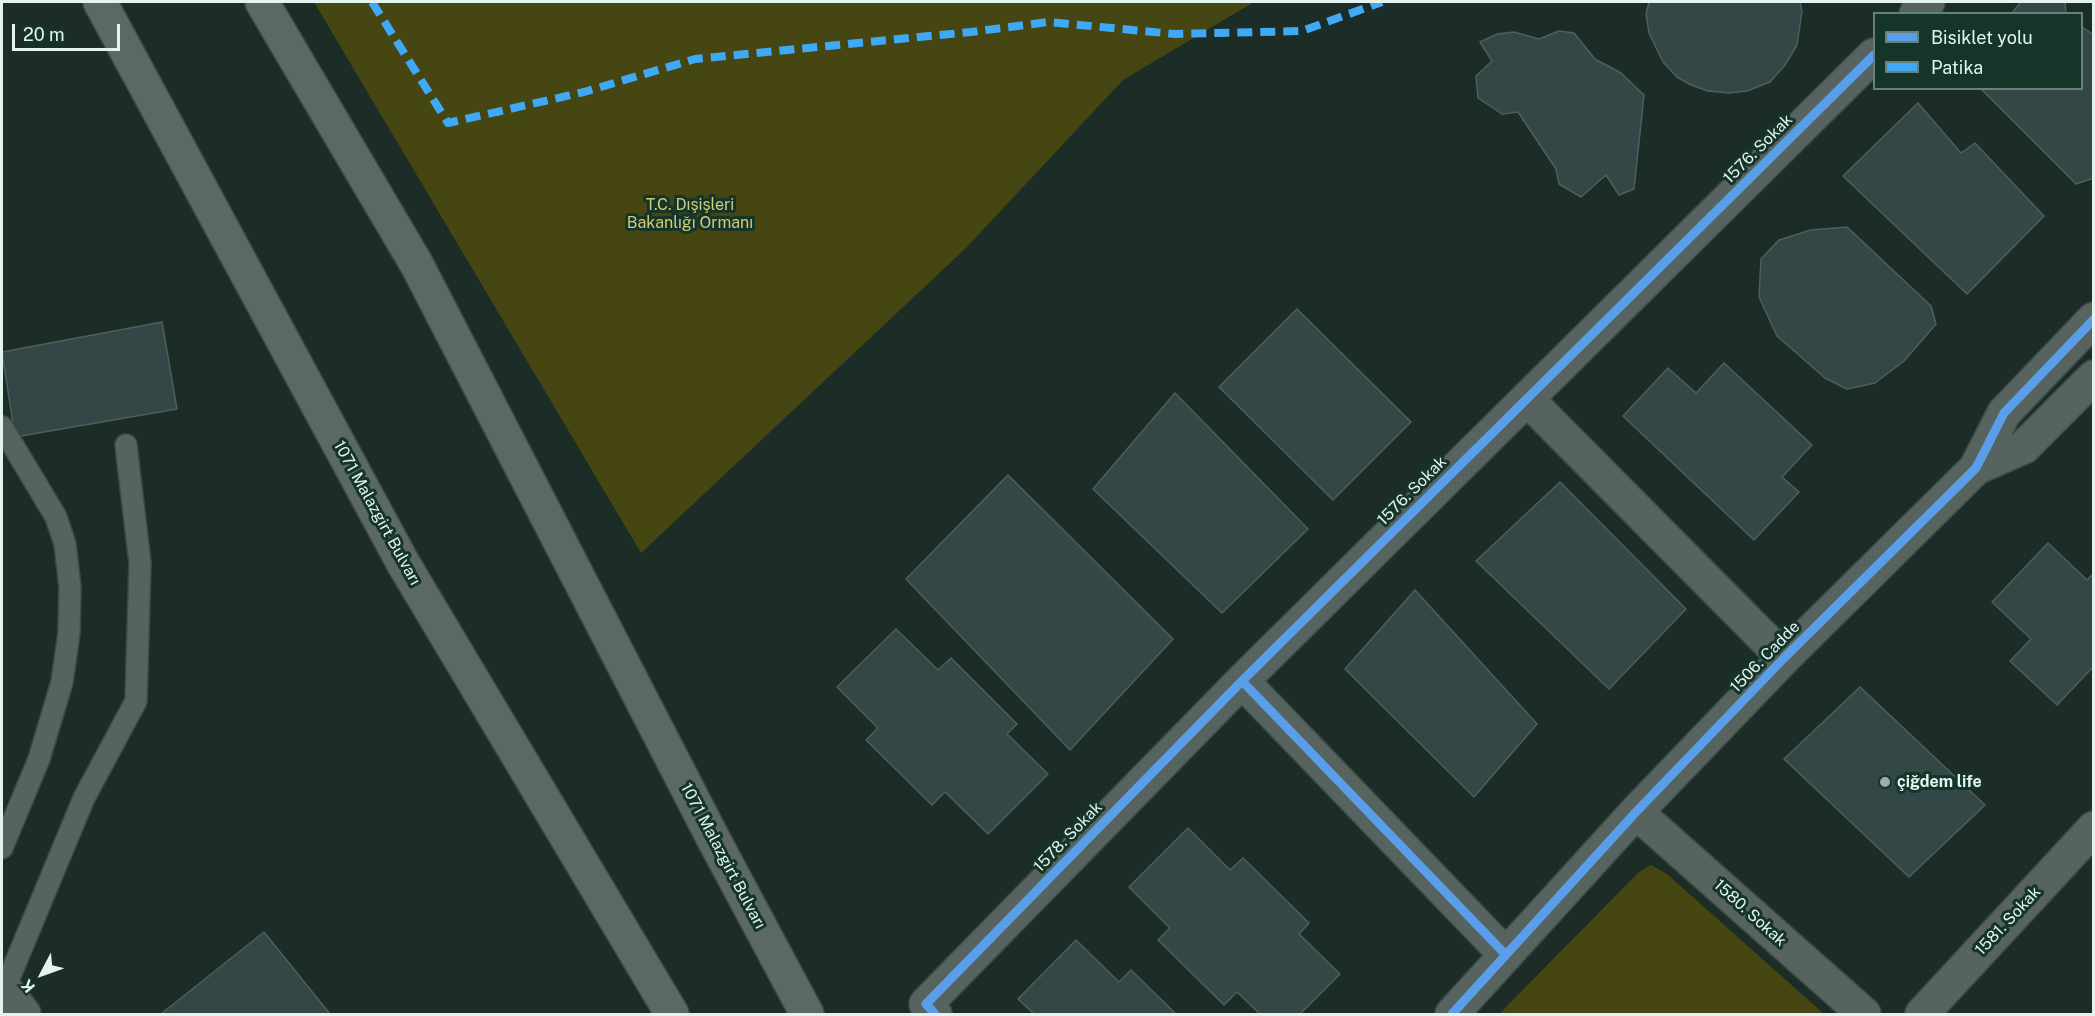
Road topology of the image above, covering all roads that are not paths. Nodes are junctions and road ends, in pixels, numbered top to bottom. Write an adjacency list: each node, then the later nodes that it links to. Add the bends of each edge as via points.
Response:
1 (100, 2): 18 (main road, 1071 Malazgirt Bulvarı, via 403,563)
2 (262, 2): 19 (main road, 1071 Malazgirt Bulvarı, via 417,265)
3 (1873, 57): 6 (street, 1576. Sokak)
4 (2094, 319): 9 (street, 1506. Cadde, via 2004,413)
5 (2094, 377): 9 (street, 1506. Cadde, via 2024,447)
6 (1527, 399): 10 (street); 11 (street, 1576. Sokak)
7 (2, 427): 14 (lane, via 56,517 65,544 70,587 62,682 39,759)
8 (126, 445): 16 (lane, via 140,562 136,701 84,798)
9 (1976, 468): 10 (street, 1506. Cadde)
10 (1784, 658): 12 (street, 1506. Cadde)
11 (1242, 681): 15 (street); 20 (street, 1578. Sokak, via 926,1004)
12 (1636, 812): 15 (street, 1506. Cadde); 22 (street, 1580. Sokak)
13 (2094, 828): 23 (street, 1581. Sokak)
14 (2, 848)
15 (1506, 955): 21 (street, 1506. Cadde)
16 (3, 986): 17 (street)
17 (24, 1014)
18 (672, 1014)
19 (807, 1014)
20 (935, 1014)
21 (1452, 1014)
22 (1864, 1014)
23 (1922, 1014)

